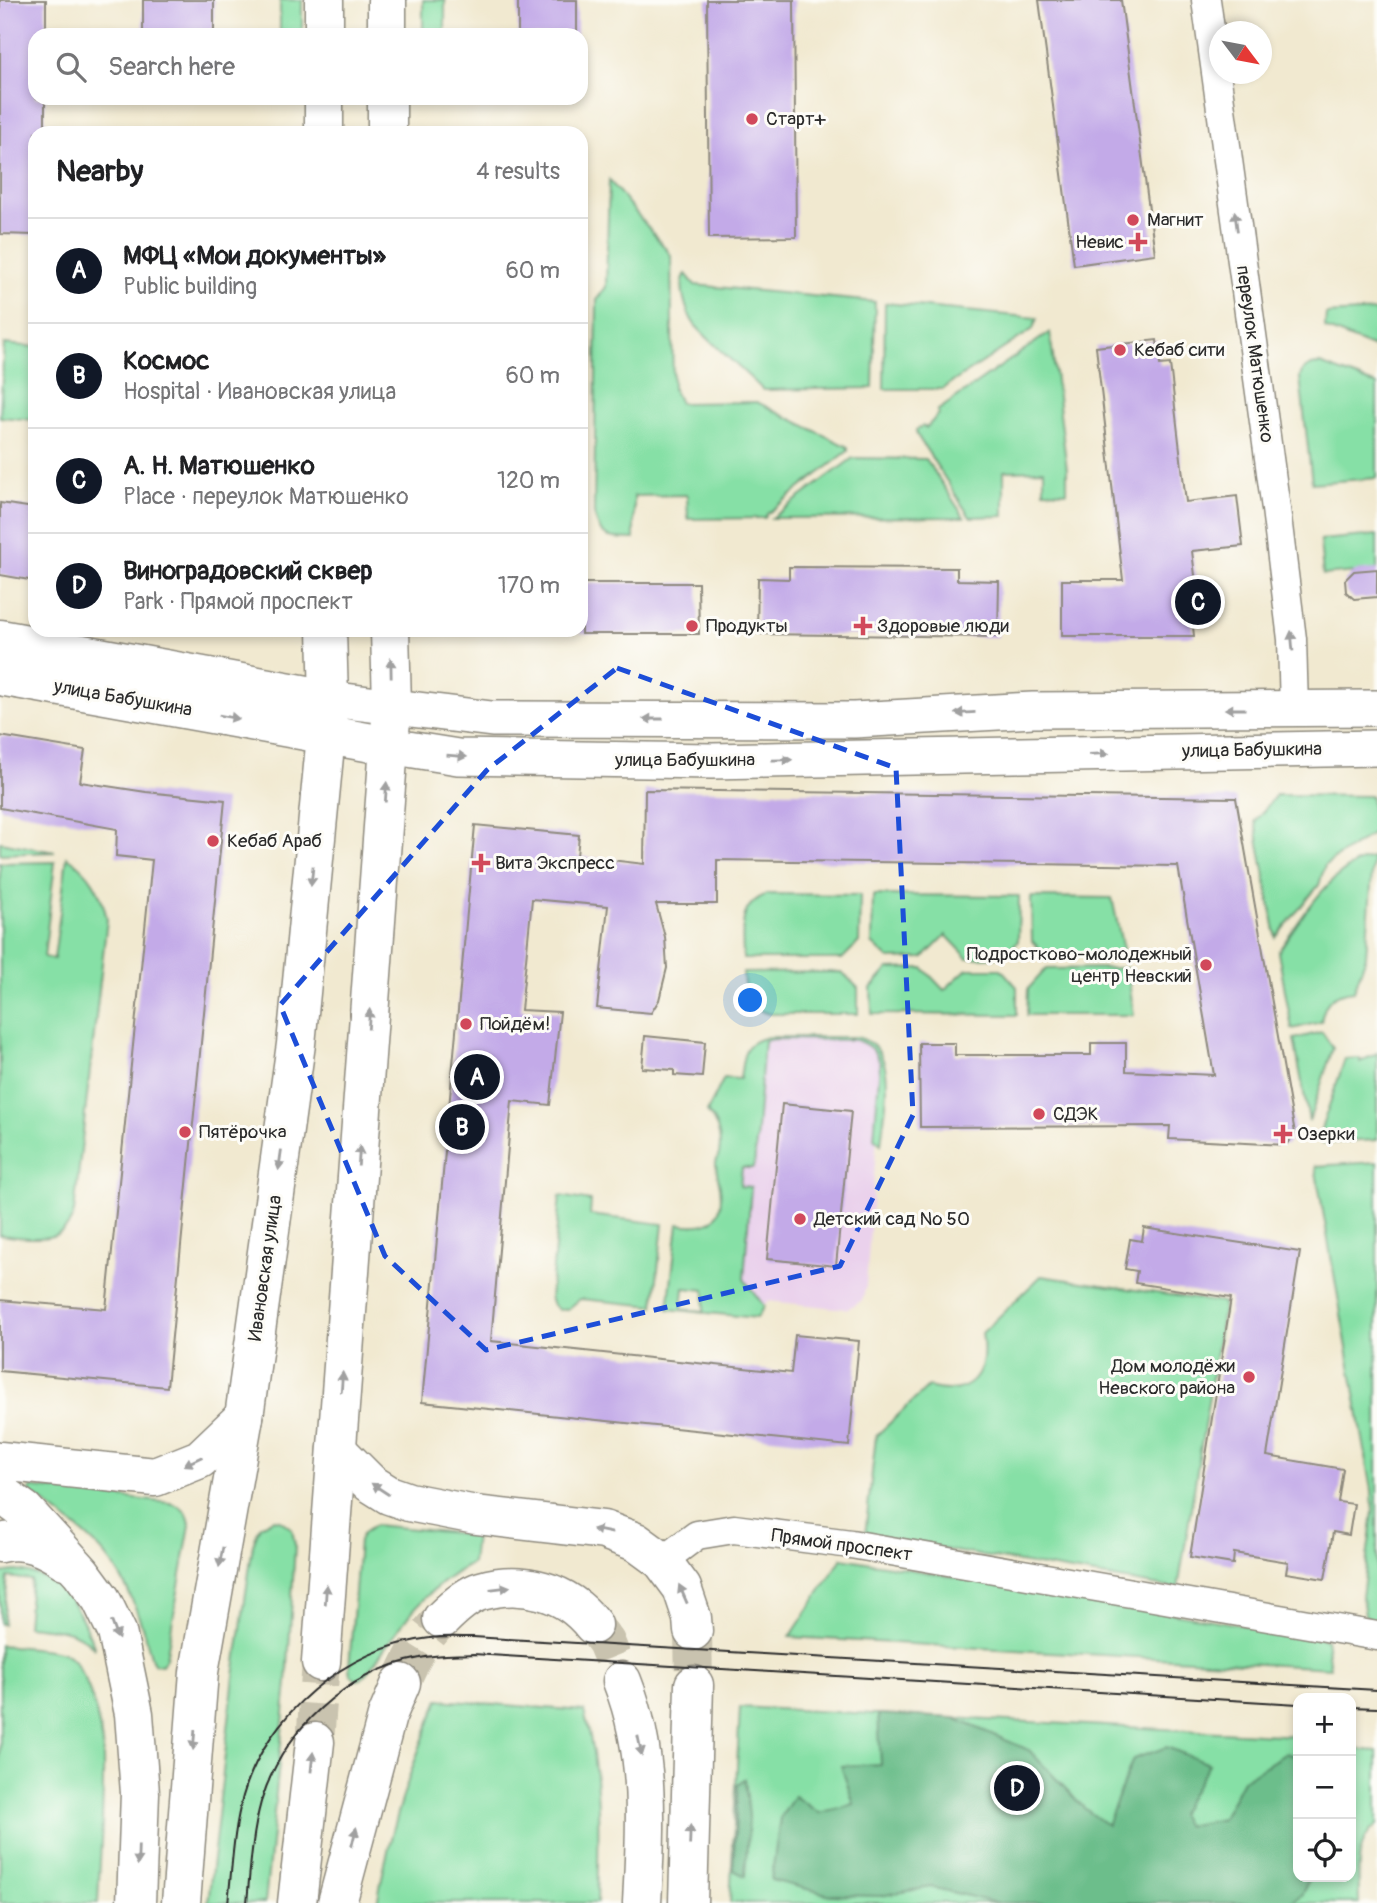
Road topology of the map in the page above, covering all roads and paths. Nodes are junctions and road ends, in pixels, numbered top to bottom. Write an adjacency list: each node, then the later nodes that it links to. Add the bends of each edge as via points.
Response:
1 (324, 0): 4 (main road)
2 (387, 0): 5 (main road)
3 (1206, 0): 16 (street, переулок Матюшенко, one-way to 3, via 1292,639 1281,548)
4 (324, 28)
5 (387, 28)
6 (324, 105): 8 (main road)
7 (387, 105): 9 (main road)
8 (324, 126)
9 (387, 126)
10 (327, 637): 17 (main road, Ивановская улица)
11 (390, 637): 14 (main road, one-way to 11)
12 (0, 639): 17 (main road, улица Бабушкина)
13 (0, 676): 17 (main road, улица Бабушкина, one-way to 17)
14 (391, 706): 16 (street, улица Бабушкина, one-way to 14, via 1033,710 853,720 492,719); 17 (street, улица Бабушкина); 18 (main road)
15 (1377, 708): 16 (street, улица Бабушкина)
16 (1294, 709)
17 (328, 717): 18 (main road, улица Бабушкина); 20 (main road, Ивановская улица, one-way to 20, via 296,1044)
18 (389, 747): 19 (street, улица Бабушкина, one-way to 19, via 458,757 712,761); 21 (main road, one-way to 18)
19 (1377, 748)
20 (244, 1417): 22 (main road, one-way to 22, via 200,1459 155,1477); 37 (main road, Ивановская улица, one-way to 37, via 199,1672)
21 (337, 1450): 25 (main road, one-way to 21, via 636,1542 604,1530 476,1515 388,1495); 31 (main road, one-way to 21)
22 (0, 1461)
23 (0, 1493): 26 (main road, via 25,1511)
24 (0, 1543): 26 (main road, via 25,1541 46,1548)
25 (662, 1560): 29 (main road, one-way to 25, via 682,1588); 30 (street, Прямой проспект, via 697,1535 734,1529 851,1544)
26 (81, 1572): 36 (main road, one-way to 36, via 117,1632 134,1714 140,1793)
27 (442, 1619): 28 (main road, one-way to 28, via 479,1591 532,1587 558,1596)
28 (593, 1625)
29 (693, 1631)
30 (1377, 1636)
31 (321, 1662)
32 (622, 1681): 40 (main road, one-way to 40, via 643,1760)
33 (401, 1683): 39 (main road, one-way to 33, via 387,1716)
34 (694, 1685): 41 (main road, one-way to 34)
35 (315, 1742): 38 (main road, one-way to 35)
36 (136, 1903)
37 (181, 1903)
38 (297, 1903)
39 (337, 1903)
40 (642, 1903)
41 (688, 1903)

